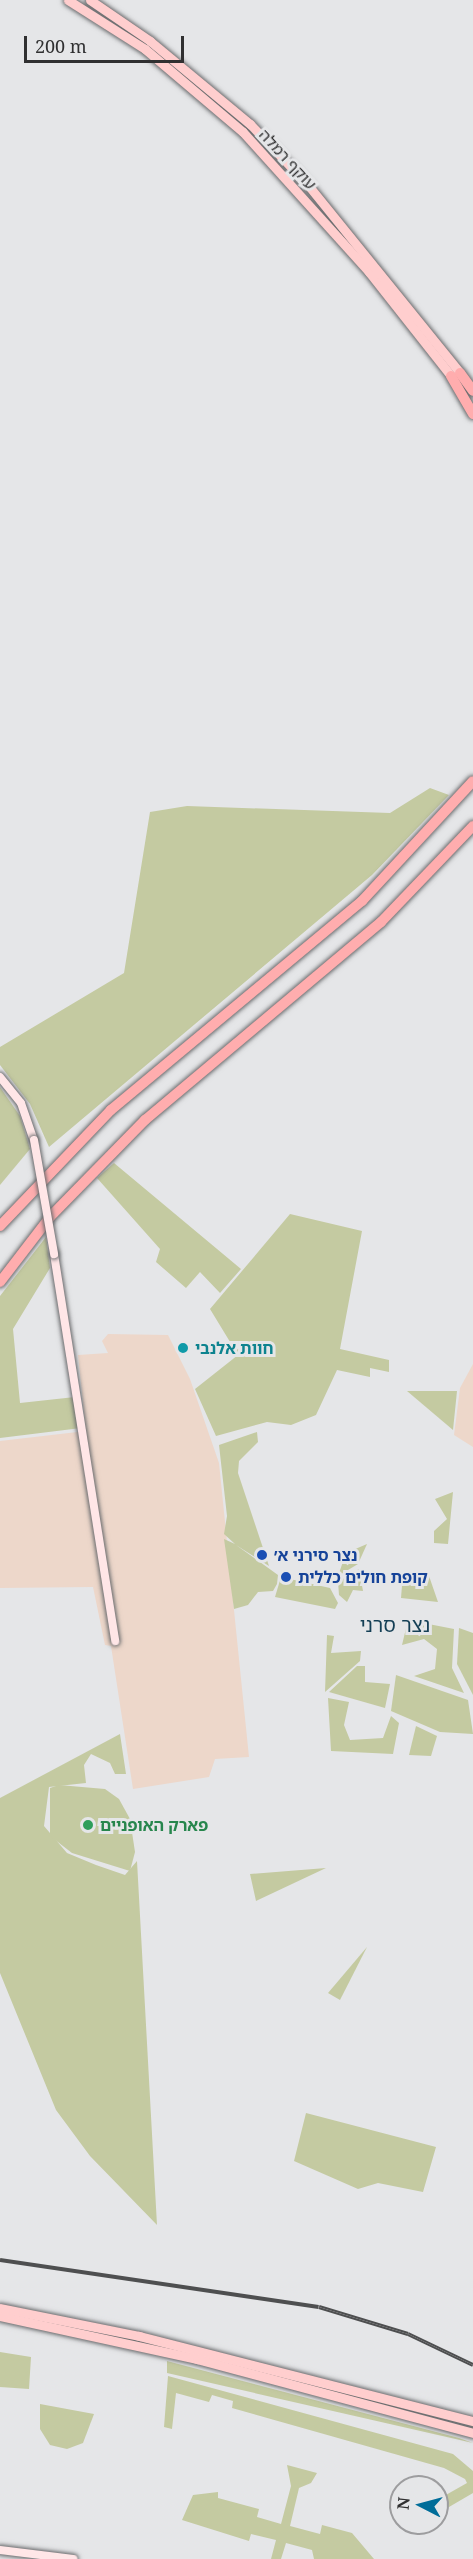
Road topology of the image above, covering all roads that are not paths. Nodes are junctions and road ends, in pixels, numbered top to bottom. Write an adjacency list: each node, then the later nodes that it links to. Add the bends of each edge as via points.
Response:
1 (68, 0): 3 (main road, עוקף רמלה, via 145,50 234,124)
2 (90, 0): 3 (main road, עוקף רמלה, via 150,41 250,124 308,185)
3 (456, 374): 4 (highway); 5 (highway); 6 (highway); 7 (highway)
4 (473, 386)
5 (473, 391)
6 (473, 406)
7 (473, 414)
8 (473, 774): 10 (highway)
9 (473, 781): 10 (highway)
10 (443, 816): 13 (highway, via 362,901 111,1110)
11 (473, 826): 14 (highway, via 381,922 145,1120 57,1210)
12 (0, 1077): 15 (street, bridge, via 21,1103 34,1140)
13 (0, 1226)
14 (0, 1282)
15 (115, 1641)
16 (0, 2308): 18 (main road, via 167,2343)
17 (0, 2316): 19 (main road, via 208,2361)
18 (473, 2421)
19 (473, 2433)
20 (0, 2550): 21 (street)
21 (73, 2559)

